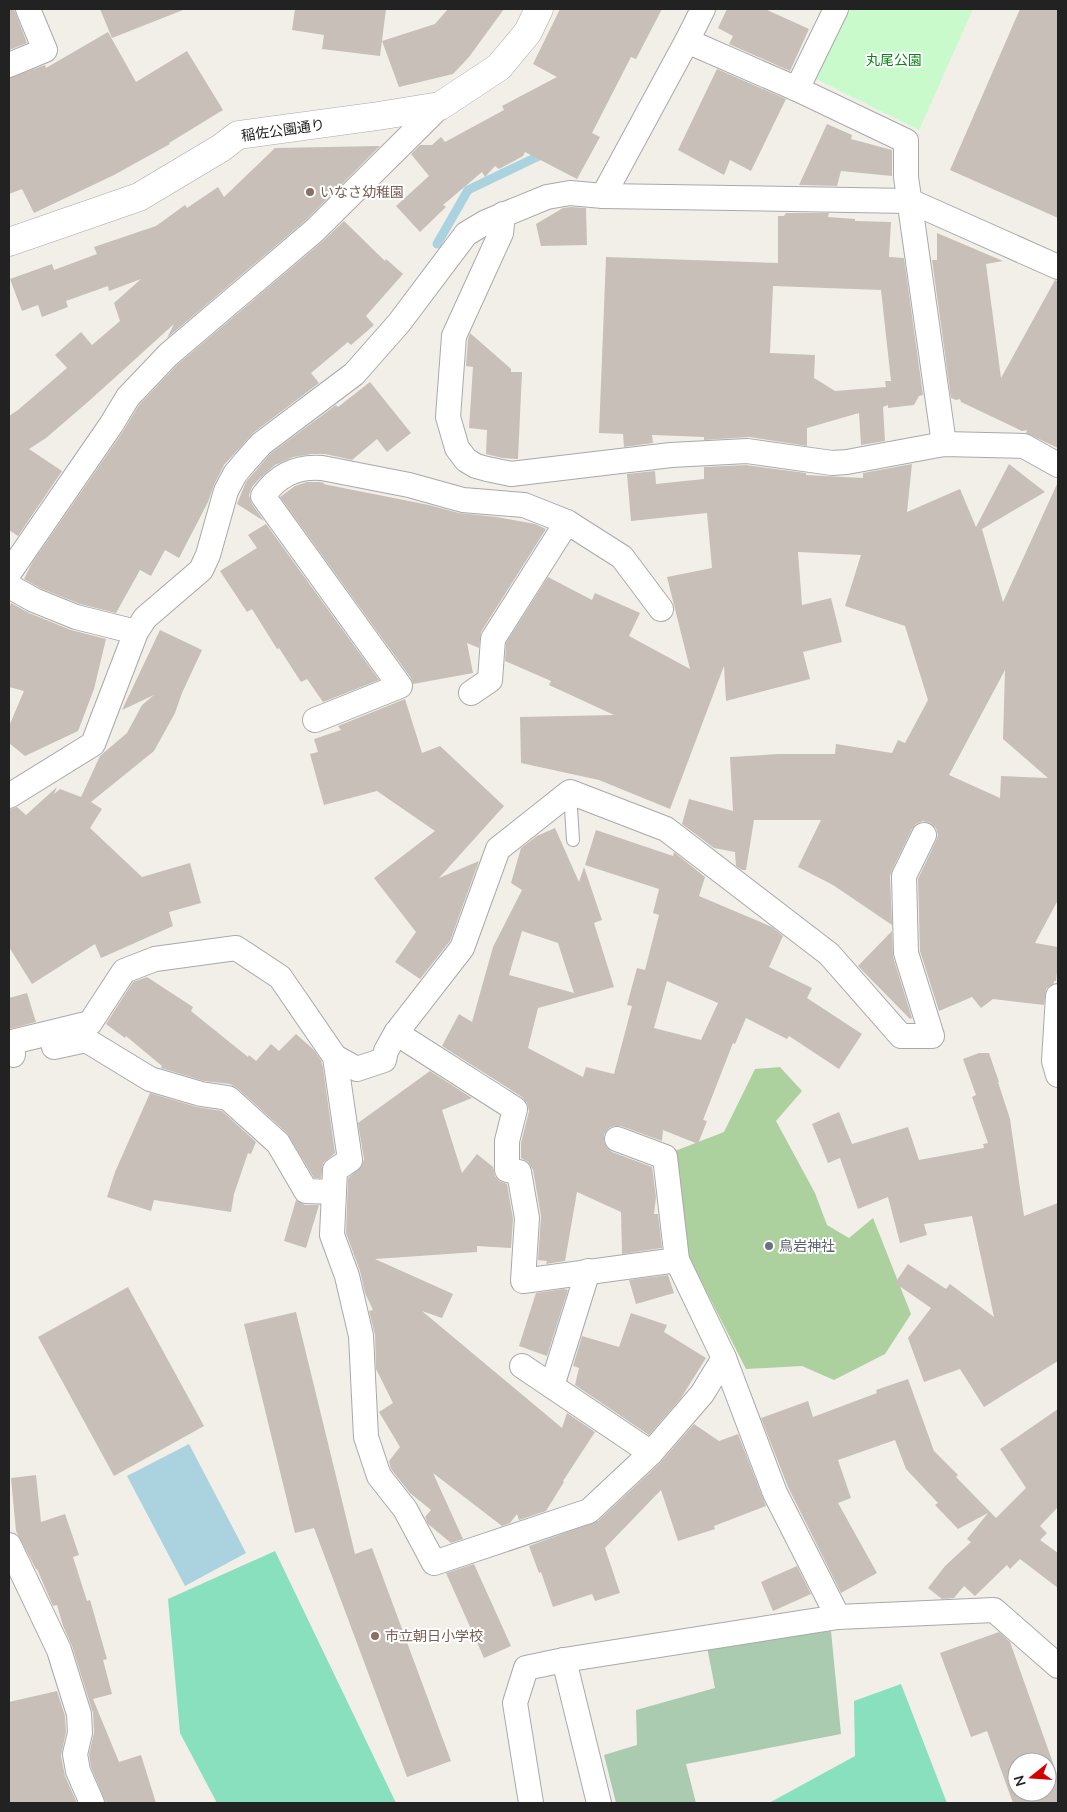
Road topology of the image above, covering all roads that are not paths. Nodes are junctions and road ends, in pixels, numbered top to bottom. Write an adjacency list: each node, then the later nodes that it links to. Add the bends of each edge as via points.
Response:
1 (28, 9): 6 (street, via 45,50)
2 (539, 9): 8 (street, 稲佐公園通り, via 528,32 499,67)
3 (703, 9): 5 (street)
4 (836, 9): 7 (street)
5 (687, 42): 7 (street); 9 (street)
6 (9, 65)
7 (797, 89): 10 (street, via 906,141)
8 (440, 106): 12 (street, 稲佐公園通り, via 238,135 139,197); 17 (street, via 314,231 168,355 128,397)
9 (604, 196): 10 (street); 11 (street, via 570,193 547,197)
10 (910, 201): 13 (street); 14 (street)
11 (504, 214): 14 (street, via 501,233 454,336 448,417 458,448 466,460 476,466 512,474 671,455 747,451 832,463); 20 (street, via 466,234 399,323 354,374 261,444 245,462 226,491 201,570 145,618)
12 (9, 242)
13 (1058, 267)
14 (944, 444): 15 (street, via 1024,446)
15 (1058, 464)
16 (567, 522): 19 (street, via 622,557); 21 (street, via 493,639 490,680); 22 (street, via 524,505 463,500 409,485 322,468 298,469 275,481 263,496 400,686)
17 (9, 573)
18 (9, 586): 20 (street, via 76,617)
19 (661, 608)
20 (136, 632): 24 (street, via 93,744)
21 (471, 693)
22 (315, 720)
23 (570, 792): 25 (street, via 666,829 829,954 901,1036 932,1036 906,954 904,876); 26 (lane); 28 (street, via 498,848 462,948)
24 (9, 796)
25 (924, 835)
26 (573, 840)
27 (1058, 996): 31 (street, via 1054,1061)
28 (396, 1033): 30 (street, via 384,1060 357,1069); 35 (street, via 515,1109 507,1141 507,1170 519,1172 527,1218 522,1281)
29 (11, 1056): 30 (street, via 12,1042 90,1023 124,971 155,959 236,948 280,977); 33 (street, via 86,1040 150,1079 201,1094 228,1098 278,1143 306,1191)
30 (335, 1057): 33 (street, via 350,1160 335,1170)
31 (1058, 1075)
32 (618, 1139): 34 (street, via 665,1157)
33 (334, 1192): 39 (street, via 332,1235 347,1276 361,1336 366,1437 379,1476 405,1508 434,1563 589,1511)
34 (677, 1260): 35 (street); 36 (street)
35 (588, 1271): 38 (street)
36 (724, 1358): 39 (street, via 702,1394); 41 (street, via 775,1493)
37 (522, 1366): 38 (street)
38 (552, 1386): 39 (street)
39 (651, 1453)
40 (9, 1545): 44 (street, via 59,1650 79,1714 80,1733 75,1754 78,1771)
41 (838, 1617): 42 (street); 43 (street, via 994,1610)
42 (564, 1660): 45 (street, via 526,1668 515,1703); 46 (street)
43 (1058, 1666)
44 (92, 1803)
45 (531, 1803)
46 (599, 1803)

